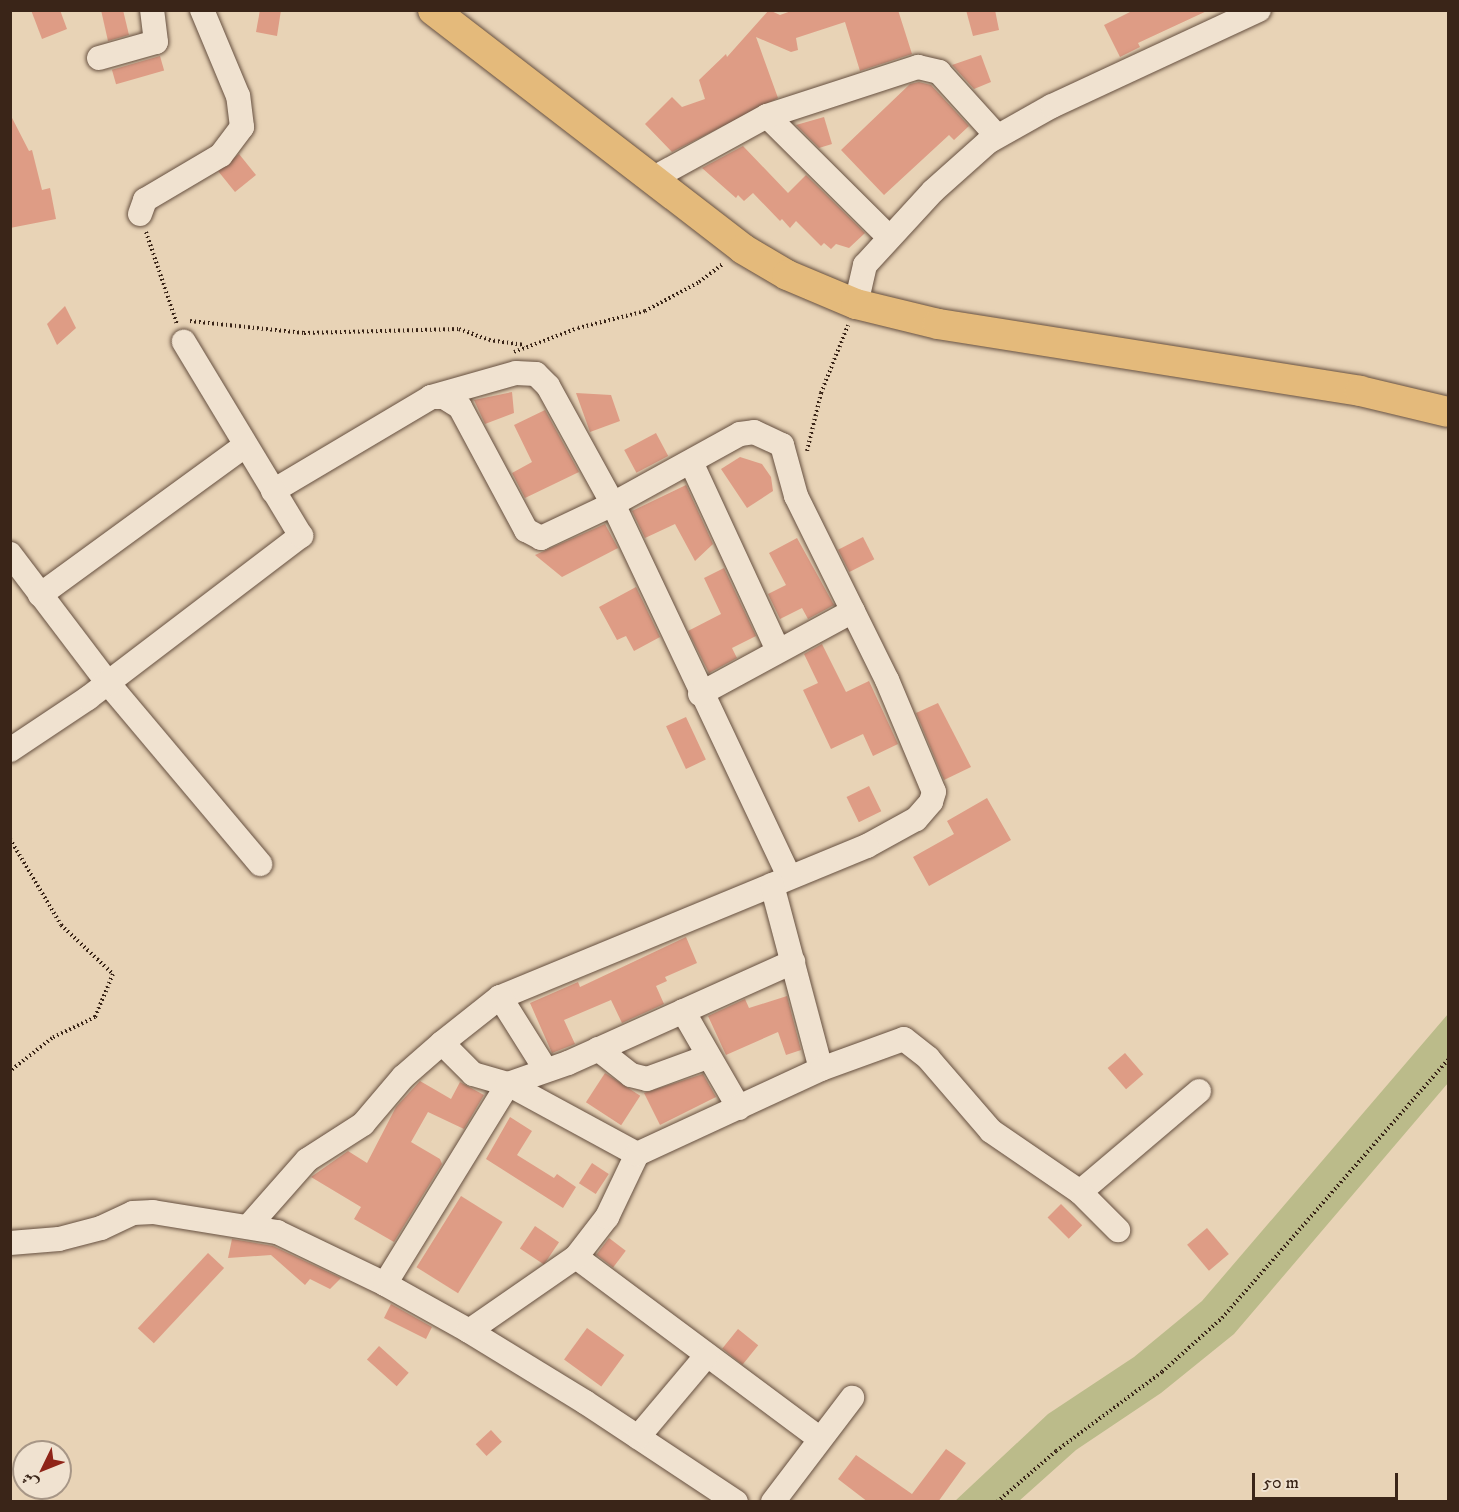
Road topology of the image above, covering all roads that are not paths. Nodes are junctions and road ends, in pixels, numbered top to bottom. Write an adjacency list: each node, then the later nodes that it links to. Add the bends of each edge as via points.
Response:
1 (152, 10): 5 (street, via 156,42)
2 (202, 10): 9 (street, via 238,96 242,127 221,155 145,200)
3 (433, 10): 8 (main road)
4 (1258, 10): 7 (street)
5 (99, 58)
6 (767, 116): 7 (street, via 911,69 930,67); 8 (street); 10 (street)
7 (997, 136): 10 (street, via 957,168)
8 (652, 178): 11 (main road, via 743,249 788,275)
9 (140, 214)
10 (889, 237): 11 (street, via 865,265)
11 (856, 304): 14 (main road, via 938,324 1360,391)
12 (184, 342): 15 (street)
13 (431, 397): 17 (street); 18 (street, via 516,373 536,374 548,386); 18 (street, via 444,397 460,407 526,530 541,538)
14 (1449, 412)
15 (244, 446): 17 (street); 20 (street)
16 (691, 462): 18 (street); 21 (street, via 740,434 754,432 782,446 796,496); 22 (street)
17 (273, 491): 23 (street, via 301,536)
18 (613, 504): 24 (street)
19 (10, 554): 20 (street)
20 (40, 595): 23 (street)
21 (853, 611): 22 (street); 27 (street, via 934,792 931,802 916,819 867,846)
22 (778, 650): 24 (street)
23 (107, 682): 25 (street); 26 (street)
24 (700, 694): 27 (street)
25 (10, 750)
26 (260, 864)
27 (781, 881): 28 (street); 29 (street)
28 (793, 962): 30 (street); 35 (street)
29 (500, 997): 31 (street); 34 (street)
30 (683, 1011): 32 (street); 33 (street)
31 (442, 1043): 36 (street, via 473,1074); 41 (street, via 403,1077 363,1124 307,1160)
32 (598, 1049): 33 (street, via 631,1075 647,1079); 34 (street)
33 (707, 1057): 38 (street)
34 (546, 1070): 36 (street)
35 (821, 1070): 38 (street); 40 (street, via 898,1040 909,1040 991,1131)
36 (508, 1084): 39 (street); 45 (street)
37 (1199, 1091): 40 (street)
38 (739, 1108): 39 (street)
39 (638, 1154): 44 (street, via 607,1217)
40 (1080, 1192): 42 (street)
41 (248, 1227): 43 (street, via 132,1213 101,1228 59,1239); 45 (street, via 277,1232)
42 (1119, 1230)
43 (10, 1243)
44 (576, 1257): 46 (street); 47 (street)
45 (386, 1284): 46 (street)
46 (469, 1331): 49 (street)
47 (707, 1355): 49 (street); 50 (street)
48 (852, 1398): 50 (street)
49 (638, 1437): 51 (street)
50 (820, 1439): 52 (street)
51 (736, 1502)
52 (773, 1502)

